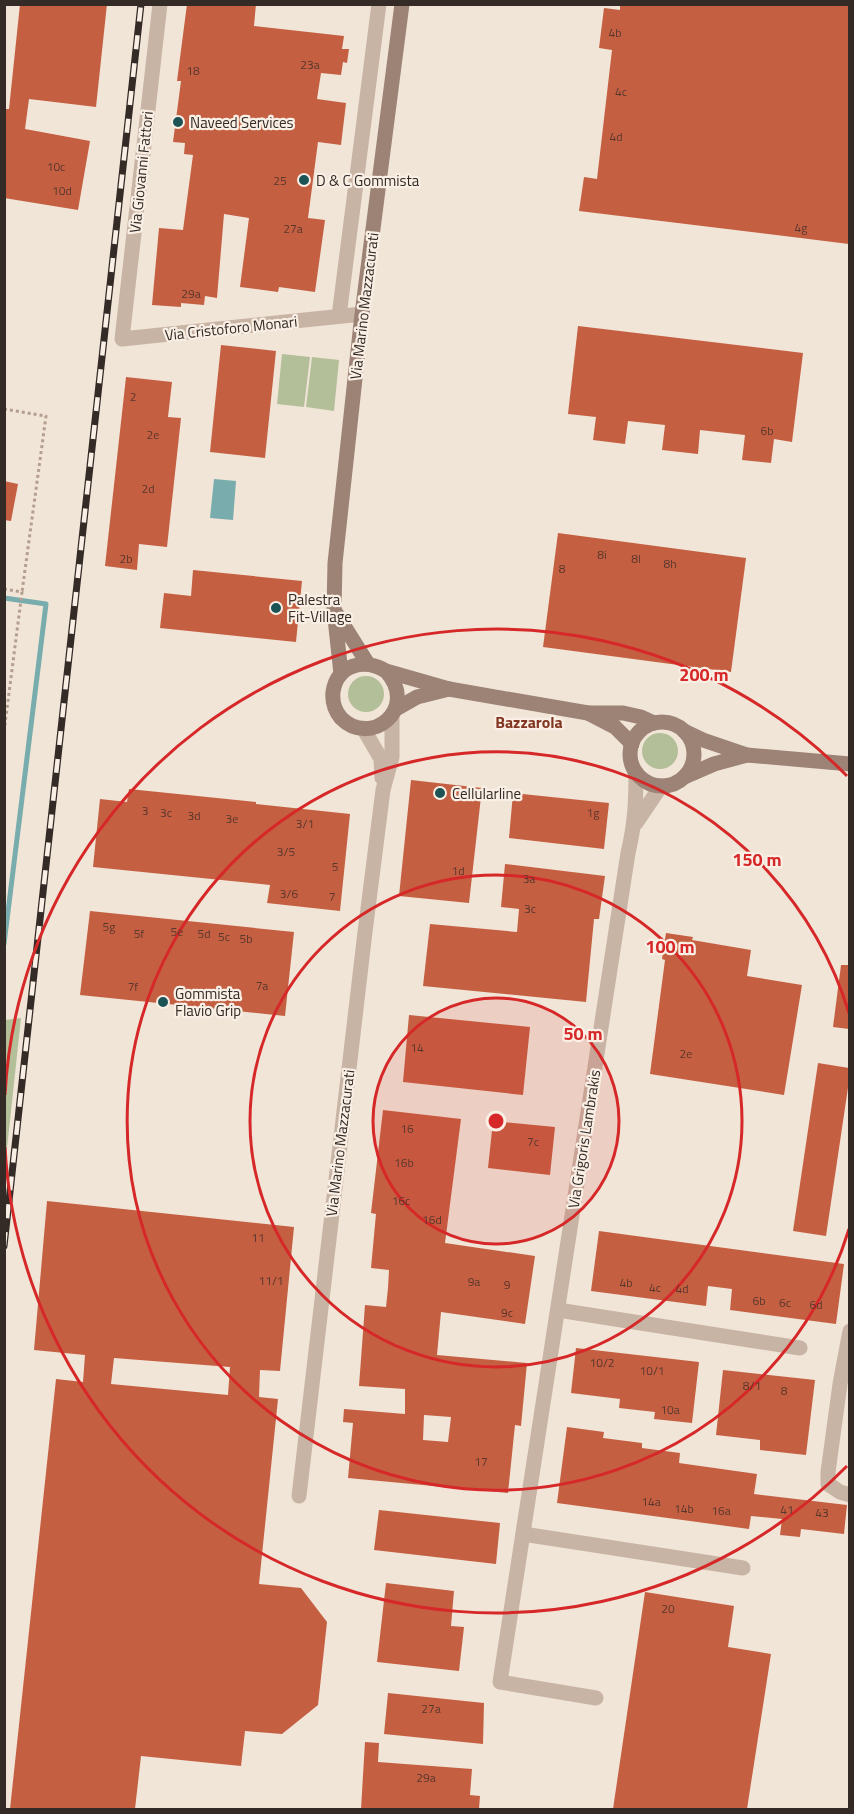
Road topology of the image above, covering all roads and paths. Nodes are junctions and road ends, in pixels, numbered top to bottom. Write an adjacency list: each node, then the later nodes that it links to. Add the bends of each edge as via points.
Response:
1 (160, 4): 8 (street, Via Giovanni Fattori)
2 (379, 4): 4 (street)
3 (402, 4): 5 (street, Via Marino Mazzacurati)
4 (374, 39): 5 (street); 7 (street)
5 (396, 48): 6 (street, Via Marino Mazzacurati)
6 (362, 314): 7 (street, Via Cristoforo Monari); 12 (street, Via Marino Mazzacurati, via 335,563)
7 (339, 316): 8 (street, Via Cristoforo Monari)
8 (122, 339)
9 (4, 409): 11 (path, via 46,416)
10 (4, 589): 11 (path)
11 (22, 594): 22 (path)
12 (334, 609): 13 (street); 15 (street, Via Marino Mazzacurati)
13 (368, 664): 14 (street); 15 (street, via 358,664)
14 (386, 671): 16 (street); 17 (street, Via Marino Mazzacurati, via 397,688)
15 (341, 674): 20 (street, Via Marino Mazzacurati, via 333,690 335,707 346,722)
16 (449, 689): 17 (street, via 417,697); 18 (street)
17 (394, 712): 20 (street, via 384,723); 29 (street, Via Marino Mazzacurati, via 392,757)
18 (588, 713): 19 (street, via 623,713); 23 (street, via 615,728)
19 (654, 723): 21 (street, via 670,723); 23 (street, via 637,734)
20 (363, 728): 29 (street, Via Marino Mazzacurati, via 381,759)
21 (684, 731): 24 (street); 27 (street, via 693,748 693,759)
22 (4, 732)
23 (632, 744): 26 (street, via 631,763)
24 (747, 755): 25 (street); 27 (street)
25 (849, 764)
26 (636, 772): 28 (street); 30 (street, Via Grigoris Lambrakis)
27 (684, 777): 28 (street)
28 (662, 786): 30 (street, Via Grigoris Lambrakis)
29 (383, 790): 34 (street, Via Marino Mazzacurati)
30 (634, 825): 31 (street, Via Grigoris Lambrakis)
31 (558, 1310): 33 (street); 36 (street, Via Grigoris Lambrakis)
32 (849, 1331): 35 (street, via 828,1472 828,1484)
33 (800, 1348)
34 (299, 1496)
35 (849, 1496)
36 (523, 1534): 37 (street); 38 (street, Via Grigoris Lambrakis, via 501,1682)
37 (743, 1568)
38 (596, 1698)

